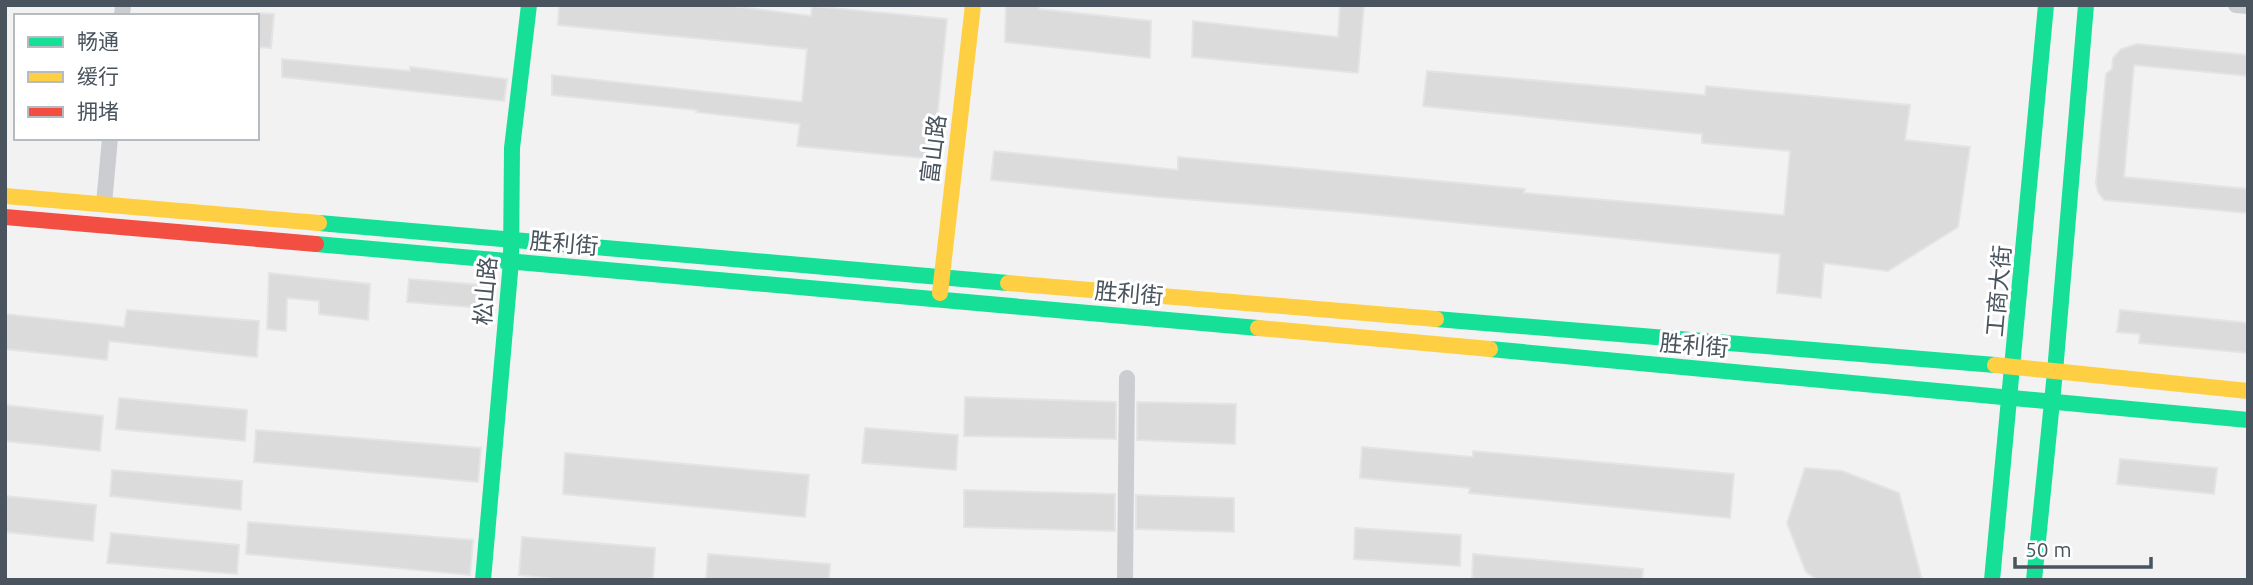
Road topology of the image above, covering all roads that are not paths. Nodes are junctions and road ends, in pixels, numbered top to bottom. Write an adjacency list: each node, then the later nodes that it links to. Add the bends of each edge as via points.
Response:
1 (529, 5): 11 (main road, 松山路, via 512,148)
2 (973, 5): 13 (main road, 富山路)
3 (2046, 5): 15 (main road, 工商大街)
4 (2086, 5): 16 (main road)
5 (2236, 5): 6 (street)
6 (2248, 6)
7 (110, 140): 9 (street)
8 (5, 196): 9 (main road, 胜利街)
9 (104, 204): 11 (main road, 胜利街)
10 (5, 217): 12 (main road, 胜利街)
11 (512, 240): 12 (main road, 松山路); 13 (main road, 胜利街)
12 (511, 261): 14 (main road, 胜利街); 22 (main road, 松山路)
13 (941, 277): 14 (main road, 富山路); 15 (main road, 胜利街)
14 (940, 298): 19 (main road, 胜利街)
15 (2014, 367): 16 (main road, 胜利街); 19 (main road, 工商大街)
16 (2055, 372): 18 (main road, 胜利街); 20 (main road)
17 (1127, 378): 23 (street)
18 (2248, 391)
19 (2009, 397): 20 (main road, 胜利街); 24 (main road, 工商大街)
20 (2051, 403): 21 (main road, 胜利街); 25 (main road)
21 (2248, 420)
22 (482, 580)
23 (1125, 580)
24 (1992, 580)
25 (2034, 580)

